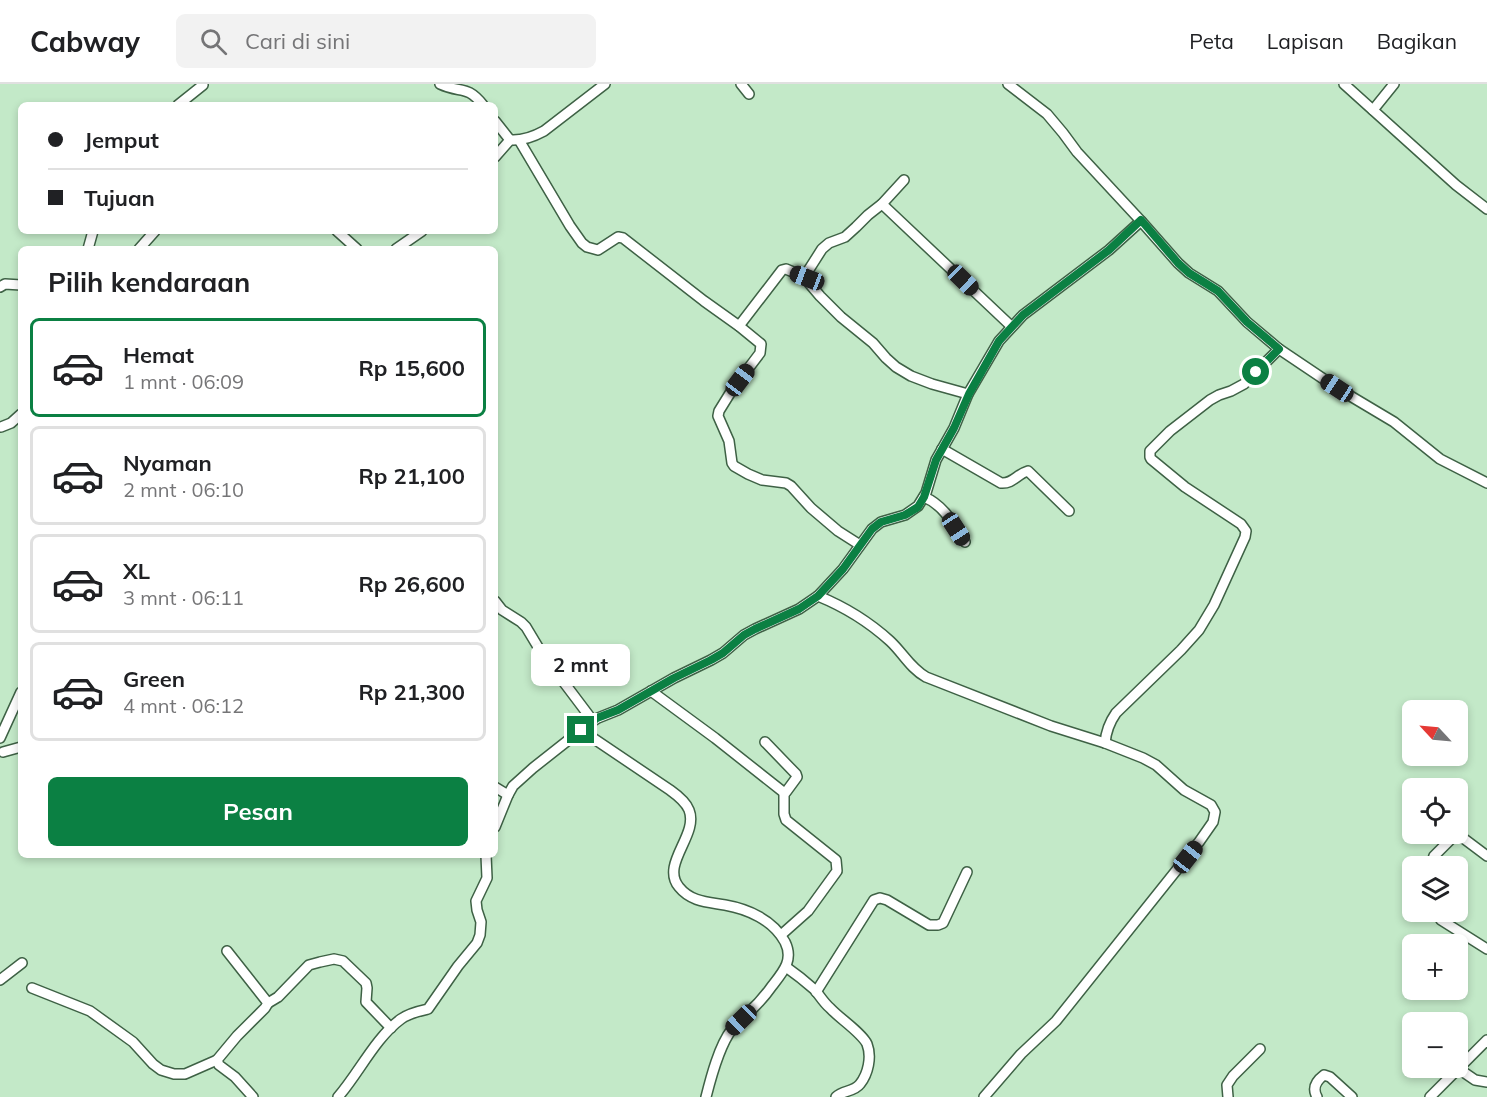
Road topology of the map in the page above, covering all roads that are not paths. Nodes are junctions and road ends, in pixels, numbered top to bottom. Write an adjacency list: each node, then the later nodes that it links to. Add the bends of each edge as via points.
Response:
1 (440, 84): 10 (street, via 469,90)
2 (605, 84): 13 (street, via 534,137)
3 (741, 84): 8 (street)
4 (1008, 84): 18 (street, via 1047,114)
5 (1344, 84): 11 (street)
6 (1394, 84): 11 (street)
7 (203, 85): 9 (street)
8 (749, 94)
9 (182, 102)
10 (481, 102)
11 (1373, 110): 17 (street)
12 (498, 124): 13 (street)
13 (515, 140): 14 (street); 28 (street, via 582,243 598,250 622,238)
14 (498, 154)
15 (904, 180): 16 (street)
16 (882, 204): 25 (street, via 845,237 822,249); 29 (street)
17 (1487, 208)
18 (1141, 220): 29 (street, via 1109,250); 30 (street, via 1178,263 1218,291)
19 (152, 234): 22 (street)
20 (340, 234): 23 (street)
21 (418, 234): 24 (street)
22 (142, 246)
23 (354, 246)
24 (400, 246)
25 (807, 278): 28 (street, via 782,270); 31 (street, via 840,317 896,367 932,384)
26 (18, 285): 27 (street)
27 (0, 287)
28 (739, 326): 40 (street, via 761,344 761,350 719,411 732,463 762,480 791,486 811,508)
29 (1011, 326): 31 (street)
30 (1279, 349): 36 (street, via 1394,422 1440,459); 49 (street, via 1244,384 1210,400 1150,451 1151,459 1246,531 1199,630 1116,713 1109,723)
31 (969, 394): 35 (street)
32 (18, 417): 33 (street)
33 (0, 427): 34 (street)
34 (0, 433)
35 (942, 449): 37 (street); 38 (street, via 1001,483 1028,471)
36 (1487, 483)
37 (924, 497): 39 (street, via 939,506); 40 (street, via 918,507 905,515 881,522)
38 (1069, 511)
39 (965, 542)
40 (860, 545): 41 (street)
41 (818, 596): 43 (street); 49 (street, via 869,623 926,677)
42 (498, 605): 45 (street, via 526,627)
43 (651, 691): 45 (street); 53 (street)
44 (18, 699): 47 (street)
45 (593, 721): 46 (street)
46 (581, 730): 54 (street, via 533,768); 61 (street, via 670,790 689,809 690,828 675,861 675,881 680,888 699,901 753,913)
47 (0, 738)
48 (765, 742): 53 (street, via 796,774)
49 (1105, 743): 82 (street, via 1156,765 1184,790 1211,805 1215,812 1213,822 1056,1021)
50 (18, 748): 51 (street)
51 (1, 754)
52 (498, 789): 54 (street)
53 (784, 792): 61 (street, via 786,820 836,860 838,866 807,911)
54 (508, 795): 55 (street)
55 (498, 820)
56 (1434, 856): 57 (street, via 1454,836)
57 (1487, 856)
58 (486, 858): 70 (street, via 487,878 475,905 481,922 477,943 428,1009 402,1018)
59 (967, 872): 68 (street, via 943,923 938,925 929,925 887,900 874,900)
60 (1444, 922): 62 (street)
61 (781, 935): 65 (street, via 789,953)
62 (1487, 949)
63 (227, 951): 69 (street)
64 (22, 963): 66 (street)
65 (786, 967): 68 (street); 80 (street, via 763,998 732,1029 719,1054)
66 (0, 980)
67 (32, 988): 73 (street, via 90,1011 134,1042 161,1070 185,1074)
68 (816, 992): 81 (street, via 866,1043 869,1057 861,1083)
69 (268, 1003): 70 (street, via 309,965 344,961 366,983 366,1002); 73 (street)
70 (391, 1029): 79 (street)
71 (1487, 1041): 74 (street)
72 (1260, 1048): 83 (street, via 1233,1076 1227,1088)
73 (217, 1060): 78 (street)
74 (1468, 1060)
75 (1468, 1075): 77 (street)
76 (1450, 1078): 86 (street)
77 (1487, 1082)
78 (253, 1097)
79 (338, 1097)
80 (706, 1097)
81 (836, 1097)
82 (984, 1097)
83 (1228, 1097)
84 (1317, 1097): 85 (street, via 1315,1085 1324,1075)
85 (1352, 1097)
86 (1430, 1097)

